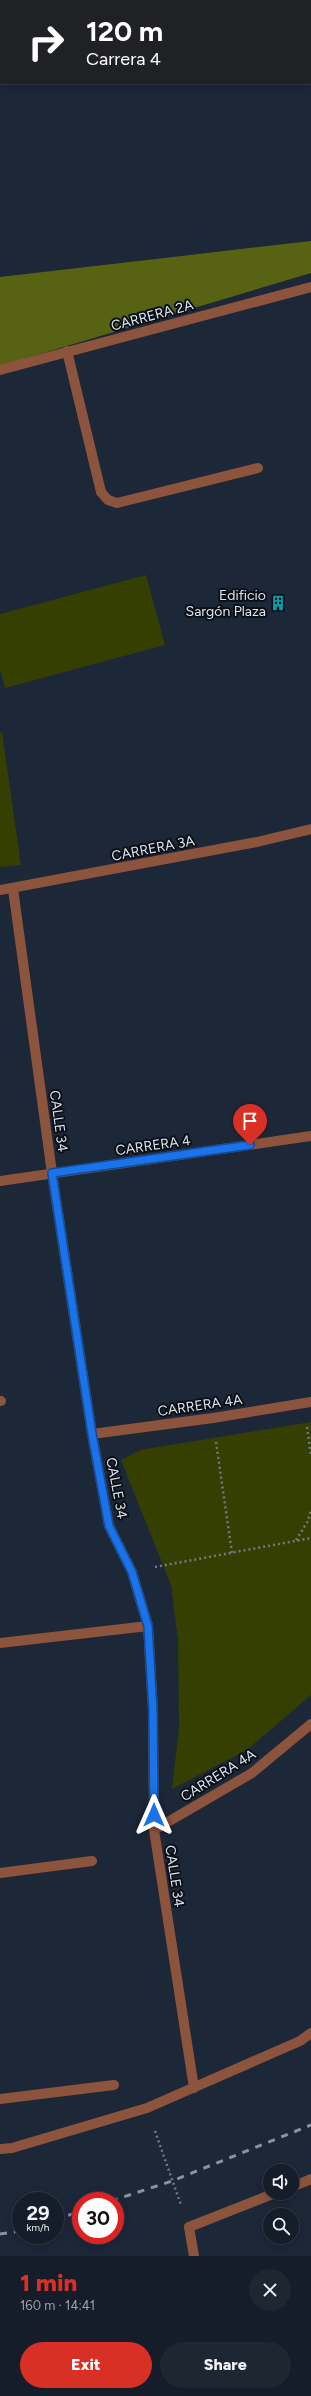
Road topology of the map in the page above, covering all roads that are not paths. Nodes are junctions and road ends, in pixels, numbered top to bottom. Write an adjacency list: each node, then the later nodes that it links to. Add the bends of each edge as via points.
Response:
1 (311, 288): 2 (street, CARRERA 2A)
2 (67, 351): 3 (street, CARRERA 2A); 4 (street, via 101,492 108,500 117,503)
3 (0, 370)
4 (258, 468)
5 (311, 829): 6 (street, CARRERA 3A, via 257,842)
6 (13, 889): 7 (street, CARRERA 3A); 9 (street, CALLE 34)
7 (0, 890)
8 (311, 1136): 9 (street, CARRERA 4)
9 (52, 1173): 10 (street, CARRERA 4); 12 (street, CALLE 34)
10 (0, 1181)
11 (311, 1402): 12 (street, CARRERA 4A)
12 (92, 1434): 13 (street, CALLE 34, via 109,1526 132,1572)
13 (148, 1626): 14 (street); 16 (street, CALLE 34, via 153,1711)
14 (0, 1643)
15 (311, 1724): 16 (street, CARRERA 4A, via 252,1773)
16 (154, 1830): 21 (street, CALLE 34)
17 (92, 1861): 18 (street)
18 (0, 1873)
19 (311, 2033): 21 (street, via 300,2041)
20 (114, 2085): 22 (street)
21 (194, 2088): 23 (street, via 147,2108 12,2148)
22 (0, 2098)
23 (0, 2149)
24 (311, 2179): 25 (street)
25 (299, 2184)
26 (263, 2198): 27 (street, via 189,2226)
27 (194, 2256)

